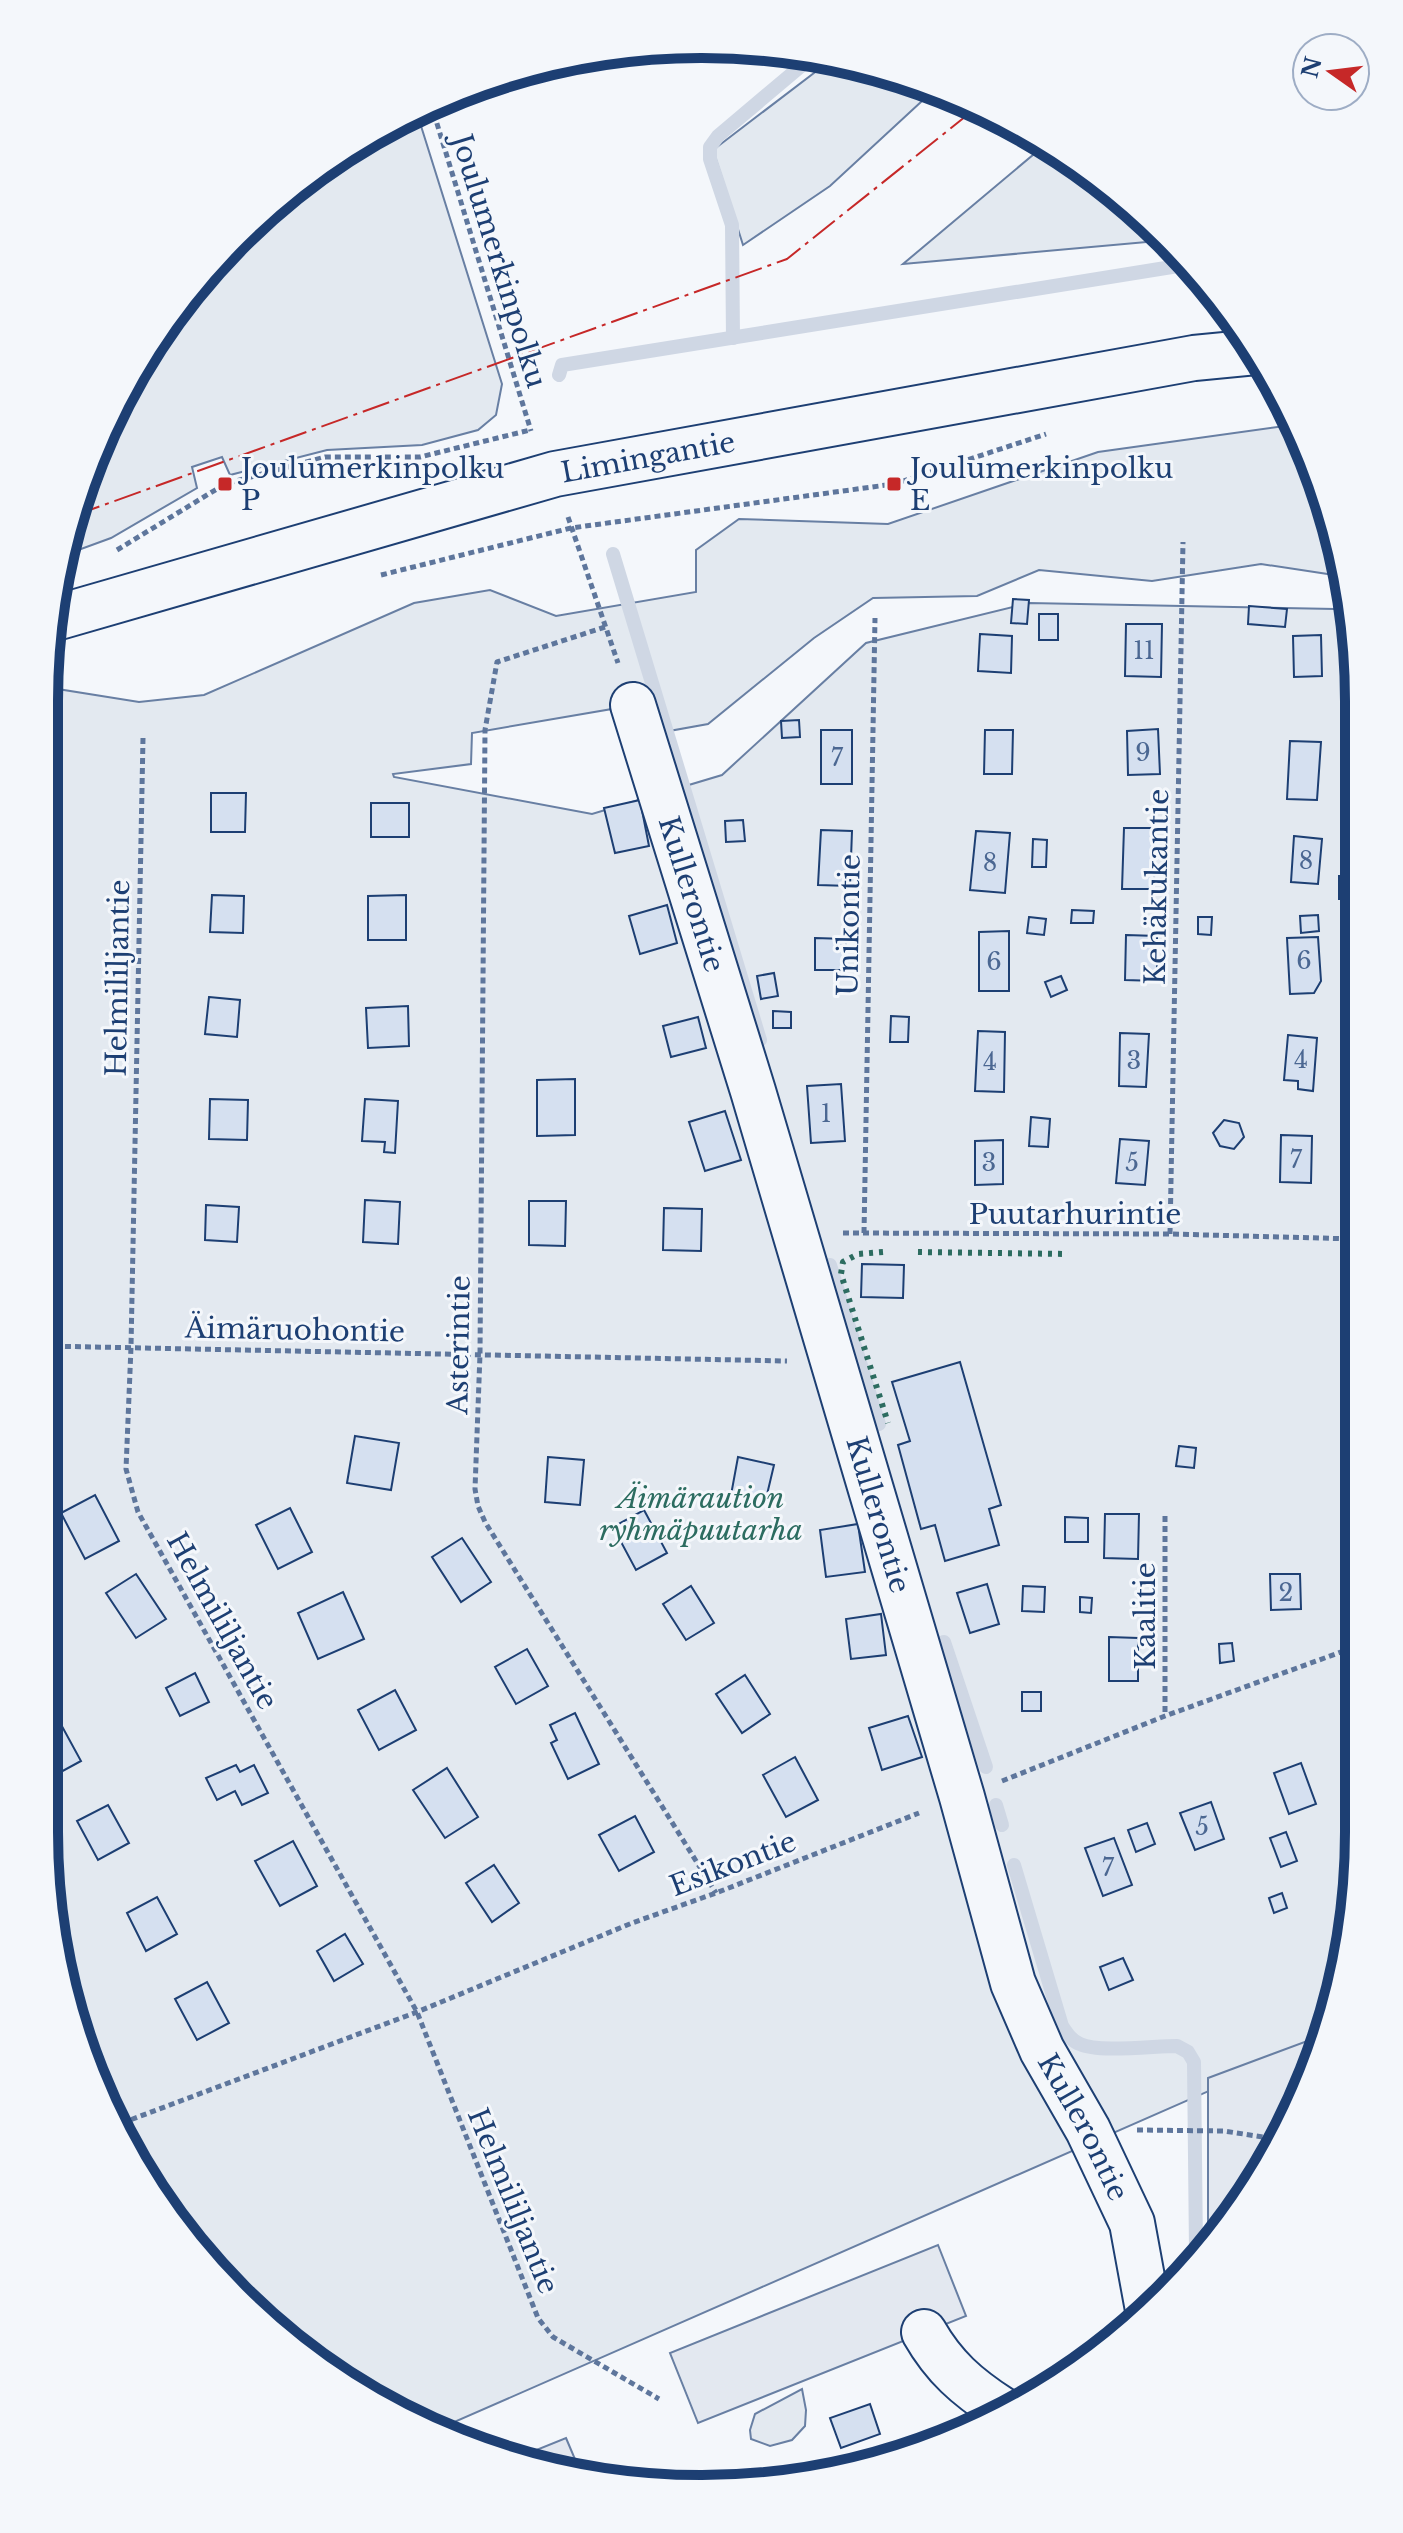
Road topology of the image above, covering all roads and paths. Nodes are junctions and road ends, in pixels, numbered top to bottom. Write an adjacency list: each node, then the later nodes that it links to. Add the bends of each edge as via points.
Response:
1 (435, 116): 3 (path, Joulumerkinpolku)
2 (1243, 353): 8 (main road, Limingantie, via 555,474)
3 (530, 430)
4 (1053, 432): 5 (path, via 894,484)
5 (571, 528): 7 (path); 10 (path)
6 (1183, 542): 15 (path, Kehäkukantie)
7 (375, 577)
8 (64, 615)
9 (875, 618): 14 (path, Unikontie)
10 (605, 627): 11 (path); 19 (path, Asterintie, via 497,662 485,730)
11 (633, 705): 13 (main road, Kullerontie)
12 (143, 738): 18 (path, Helmililjantie)
13 (794, 1233): 14 (path, Puutarhurintie); 20 (main road, Kullerontie)
14 (864, 1233): 15 (path, Puutarhurintie)
15 (1170, 1234): 16 (path, Puutarhurintie)
16 (1345, 1239)
17 (58, 1346): 18 (path, Äimäruohontie)
18 (131, 1347): 19 (path, Äimäruohontie); 26 (path, Helmililjantie, via 126,1469 138,1512)
19 (480, 1354): 20 (path, Äimäruohontie); 25 (path, Asterintie, via 475,1489 485,1522)
20 (832, 1362): 24 (main road, Kullerontie)
21 (1165, 1516): 23 (path, Kaalitie)
22 (1345, 1649): 23 (path, Esikontie)
23 (1165, 1716): 24 (path, Esikontie)
24 (962, 1797): 25 (path, Esikontie); 30 (main road, Kullerontie, via 1013,1983 1132,2223)
25 (716, 1893): 26 (path, Esikontie)
26 (417, 2012): 27 (path, Esikontie); 32 (path, Helmililjantie, via 538,2318 553,2337)
27 (127, 2121)
28 (1171, 2130): 29 (path)
29 (1263, 2137)
30 (1146, 2297)
31 (924, 2332): 33 (main road, via 939,2358)
32 (659, 2399)
33 (994, 2405)

